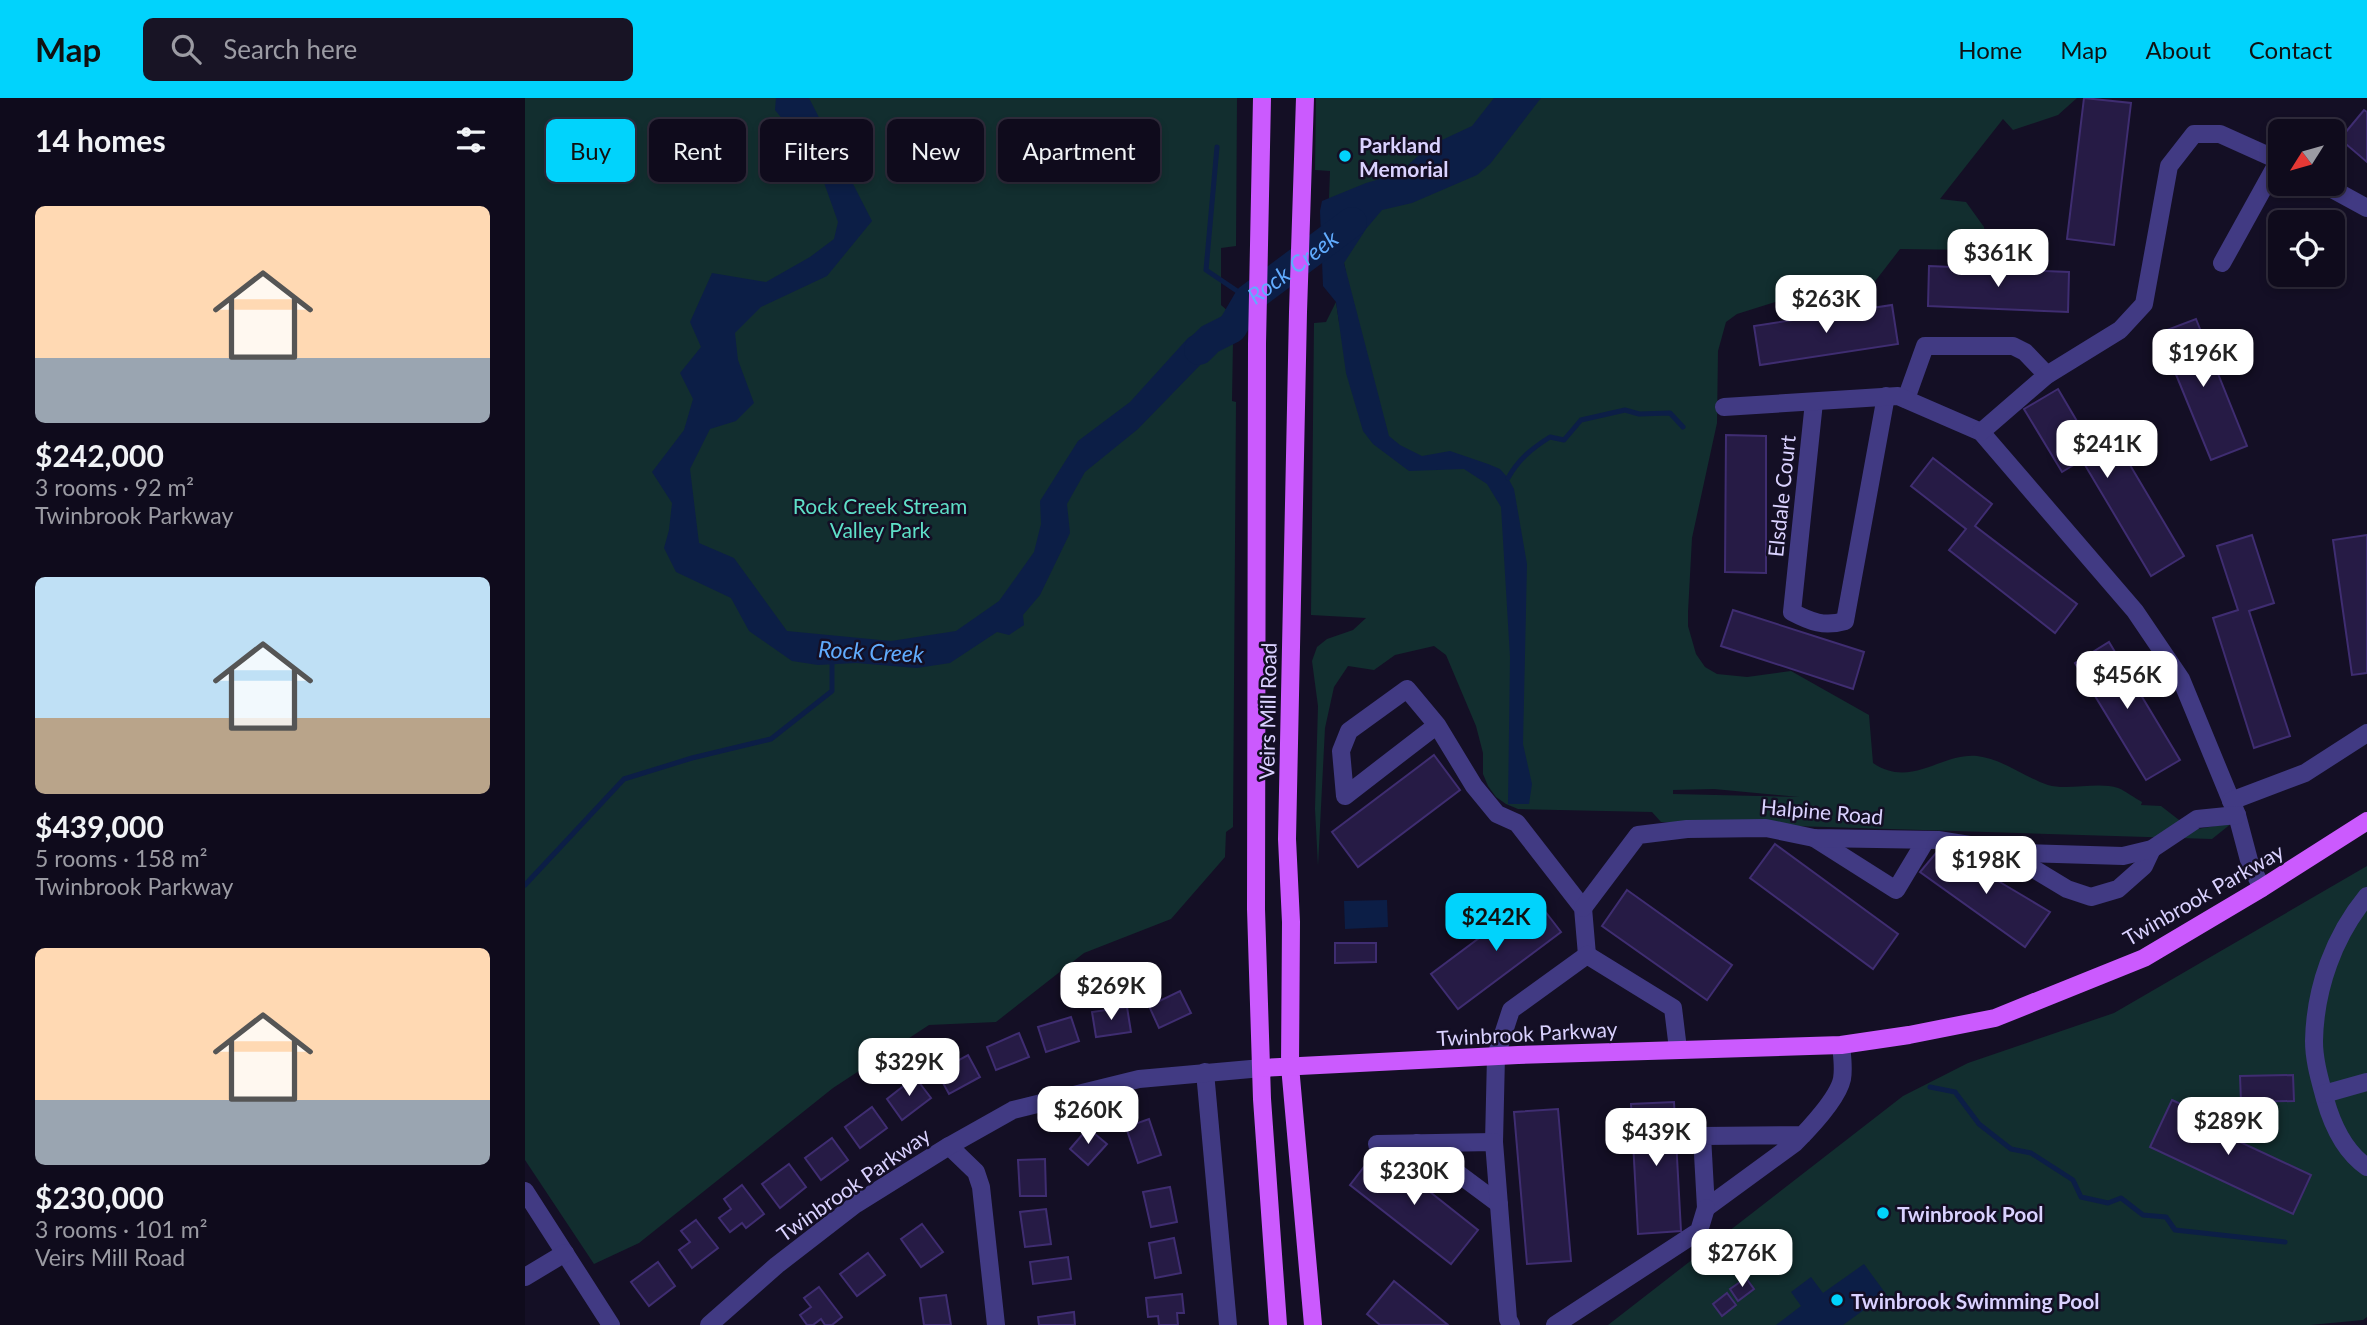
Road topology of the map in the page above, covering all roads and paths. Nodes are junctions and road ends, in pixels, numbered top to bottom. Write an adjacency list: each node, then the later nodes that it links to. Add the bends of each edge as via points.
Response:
1 (1262, 98): 30 (main road, Veirs Mill Road, via 1255,870)
2 (1305, 98): 29 (main road, Veirs Mill Road, via 1287,839)
3 (2268, 156): 8 (street, via 2220,134 2194,134 2169,166 2144,304 2120,330)
4 (2268, 182): 7 (street)
5 (2345, 196): 6 (street)
6 (2367, 208)
7 (2222, 263)
8 (2047, 375): 10 (street, via 2013,346 1925,346); 13 (street)
9 (1886, 397): 10 (street); 11 (street); 11 (street, Elsdale Court, via 1845,621 1831,625 1792,612)
10 (1906, 399): 13 (street)
11 (1814, 402): 12 (street)
12 (1724, 407)
13 (1981, 432): 16 (street, via 2135,611 2181,680)
14 (1437, 726): 14 (street, via 1396,757 1345,796 1341,751 1349,731 1407,689); 24 (street, via 1474,786 1497,814 1517,822)
15 (2367, 733): 16 (street, Halpine Road, via 2305,773)
16 (2234, 808): 20 (street, Halpine Road, via 2197,819); 22 (street)
17 (2367, 821): 22 (main road, Twinbrook Parkway)
18 (1814, 838): 19 (street, Halpine Road); 19 (street, via 1896,890); 24 (street, Halpine Road, via 1766,828 1638,835)
19 (1926, 840): 21 (street, Halpine Road)
20 (2152, 849): 21 (street, Halpine Road, via 2123,856); 21 (street, via 2144,866 2118,889 2091,897 2067,889)
21 (2003, 850)
22 (2262, 888): 26 (main road, Twinbrook Parkway, via 2144,958 1995,1018)
23 (2367, 896): 33 (street, via 2333,950 2322,984 2314,1041)
24 (1583, 908): 25 (street)
25 (1587, 955): 27 (street, via 1673,1008); 28 (street, via 1511,1010)
26 (1842, 1045): 27 (main road, Twinbrook Parkway); 34 (street, via 1842,1081)
27 (1678, 1049): 28 (main road, Twinbrook Parkway)
28 (1496, 1056): 29 (main road, Twinbrook Parkway); 35 (street)
29 (1290, 1066): 30 (main road, Twinbrook Parkway); 50 (main road, Veirs Mill Road)
30 (1262, 1068): 31 (street, Twinbrook Parkway); 49 (main road, Veirs Mill Road)
31 (1205, 1072): 38 (street, Twinbrook Parkway, via 1139,1079 1013,1110); 48 (street)
32 (2367, 1082): 33 (street)
33 (2324, 1094): 39 (street, via 2344,1142)
34 (1803, 1135): 42 (street); 42 (street, via 1702,1136)
35 (1494, 1142): 36 (street); 41 (street)
36 (1417, 1143): 37 (street); 41 (street)
37 (1377, 1144)
38 (949, 1146): 46 (street, Twinbrook Parkway, via 856,1204); 47 (street, via 976,1172 981,1187)
39 (2367, 1167)
40 (527, 1197): 43 (street)
41 (1499, 1204): 51 (street)
42 (1706, 1208): 52 (street, via 1699,1231)
43 (565, 1253): 44 (street); 45 (street)
44 (525, 1277)
45 (611, 1325)
46 (709, 1325)
47 (996, 1325)
48 (1228, 1325)
49 (1278, 1325)
50 (1313, 1325)
51 (1511, 1325)
52 (1555, 1325)

